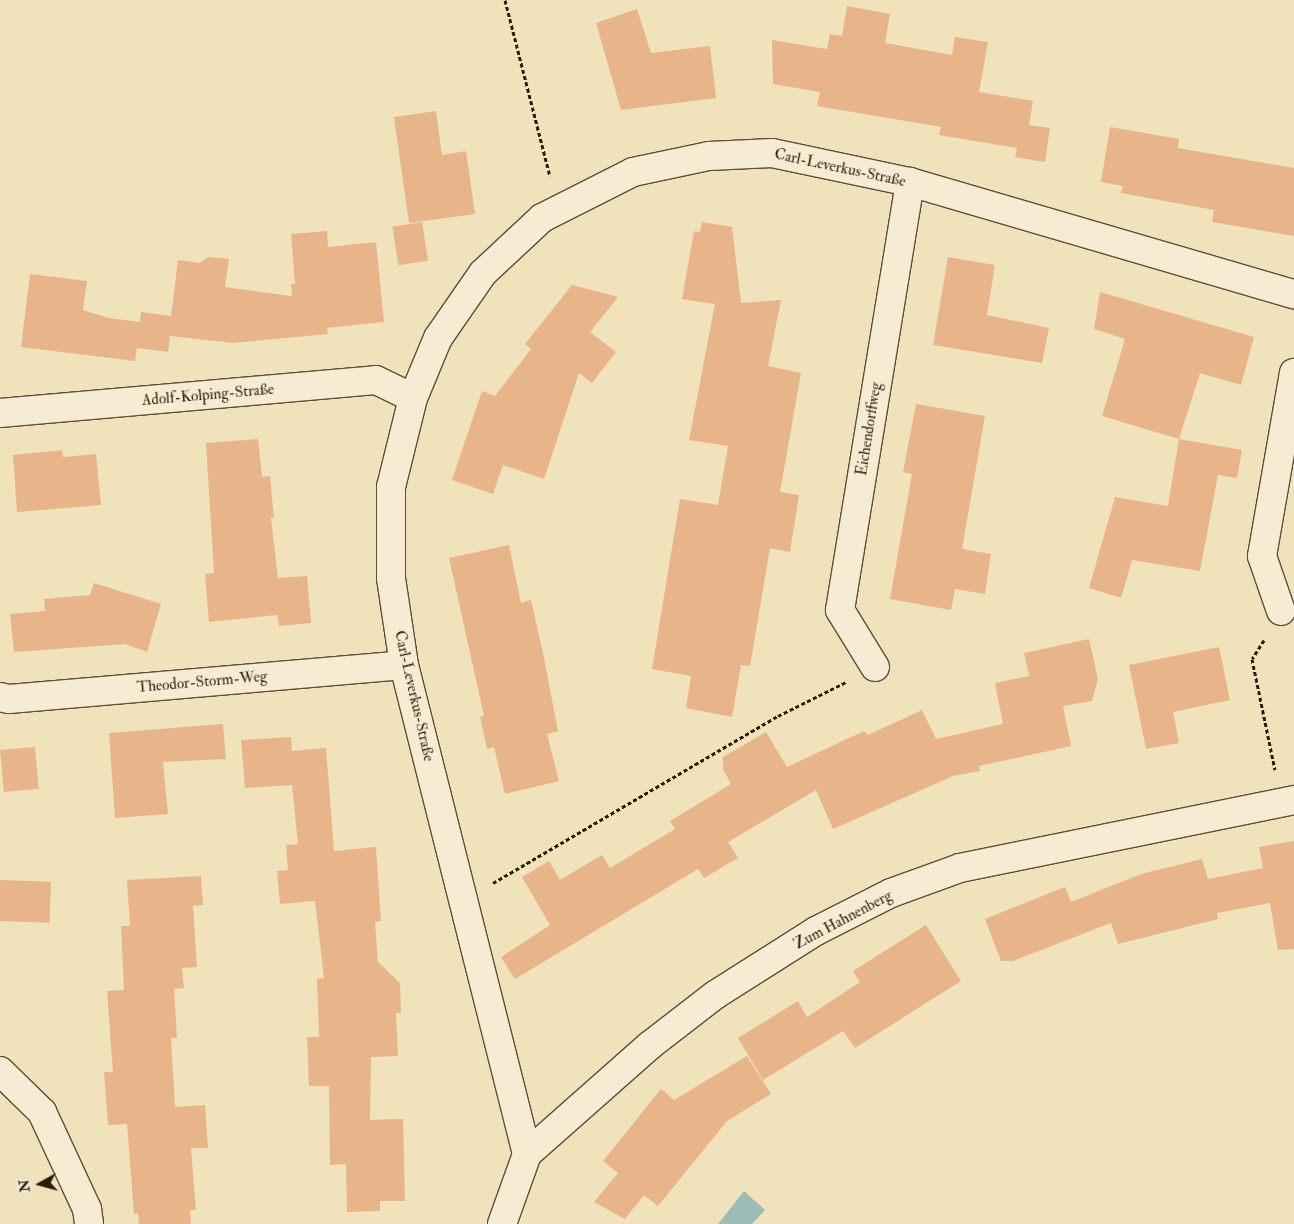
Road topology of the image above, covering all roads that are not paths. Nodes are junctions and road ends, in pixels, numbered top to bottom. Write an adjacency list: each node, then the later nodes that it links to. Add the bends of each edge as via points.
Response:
1 (910, 182): 2 (street, Carl-Leverkus-Straße); 4 (street, Carl-Leverkus-Straße, via 772,152 709,156 633,172 542,218 483,273 438,338); 8 (street, Eichendorffweg, via 840,610)
2 (1294, 294)
3 (1294, 373): 6 (street, via 1262,556)
4 (413, 398): 5 (street, Adolf-Kolping-Straße, via 376,380); 7 (street, Carl-Leverkus-Straße, via 391,487 391,578)
5 (0, 413)
6 (1281, 610)
7 (404, 665): 9 (street, Theodor-Storm-Weg, via 9,699); 12 (street, Carl-Leverkus-Straße)
8 (875, 667)
9 (0, 697)
10 (1288, 802): 12 (street, Zum Hahnenberg, via 960,868 891,893 816,932 715,995 649,1046)
11 (0, 1071): 13 (street, via 42,1112 87,1209)
12 (528, 1154): 14 (street, Zum Hahnenberg)
13 (89, 1224)
14 (502, 1224)

